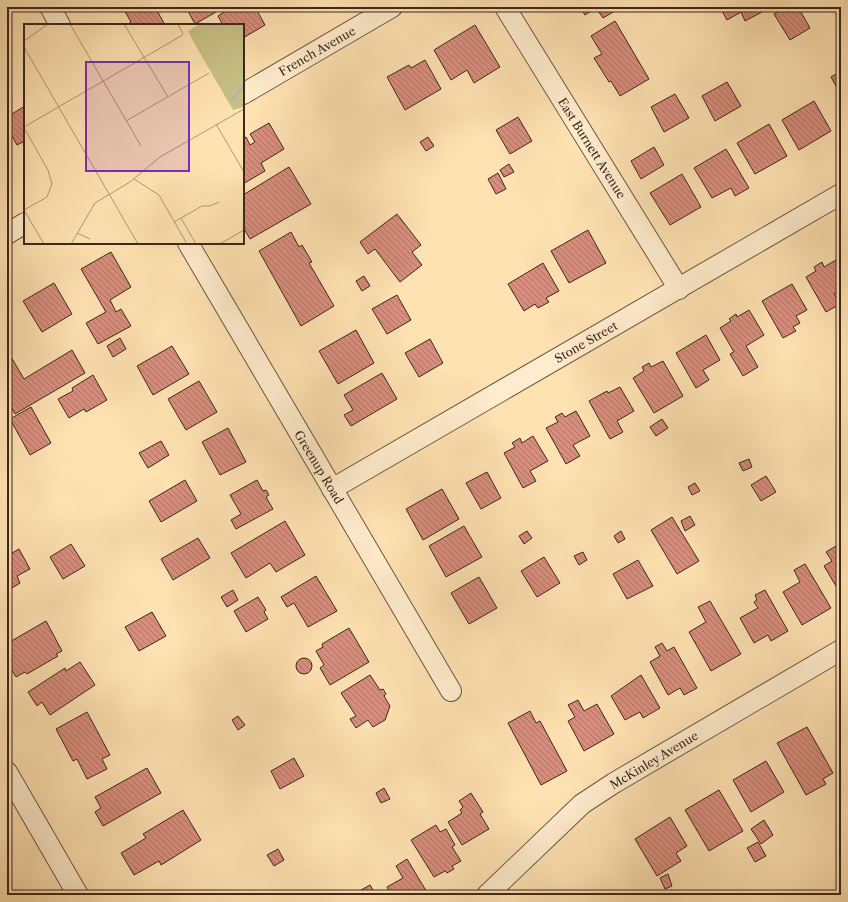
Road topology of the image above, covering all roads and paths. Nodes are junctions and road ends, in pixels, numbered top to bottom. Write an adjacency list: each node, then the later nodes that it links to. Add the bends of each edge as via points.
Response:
1 (50, 7): 4 (street)
2 (392, 7): 5 (street, French Avenue)
3 (505, 7): 10 (street, East Burnett Avenue)
4 (59, 24)
5 (244, 93)
6 (841, 194): 10 (street, Stone Street)
7 (24, 224): 8 (street)
8 (7, 234)
9 (189, 244): 11 (street, Greenup Road)
10 (679, 288): 11 (street, Stone Street)
11 (332, 489): 13 (street, Greenup Road)
12 (841, 650): 16 (street, McKinley Avenue, via 582,804)
13 (451, 691)
14 (7, 772): 15 (street)
15 (78, 895)
16 (487, 895)

